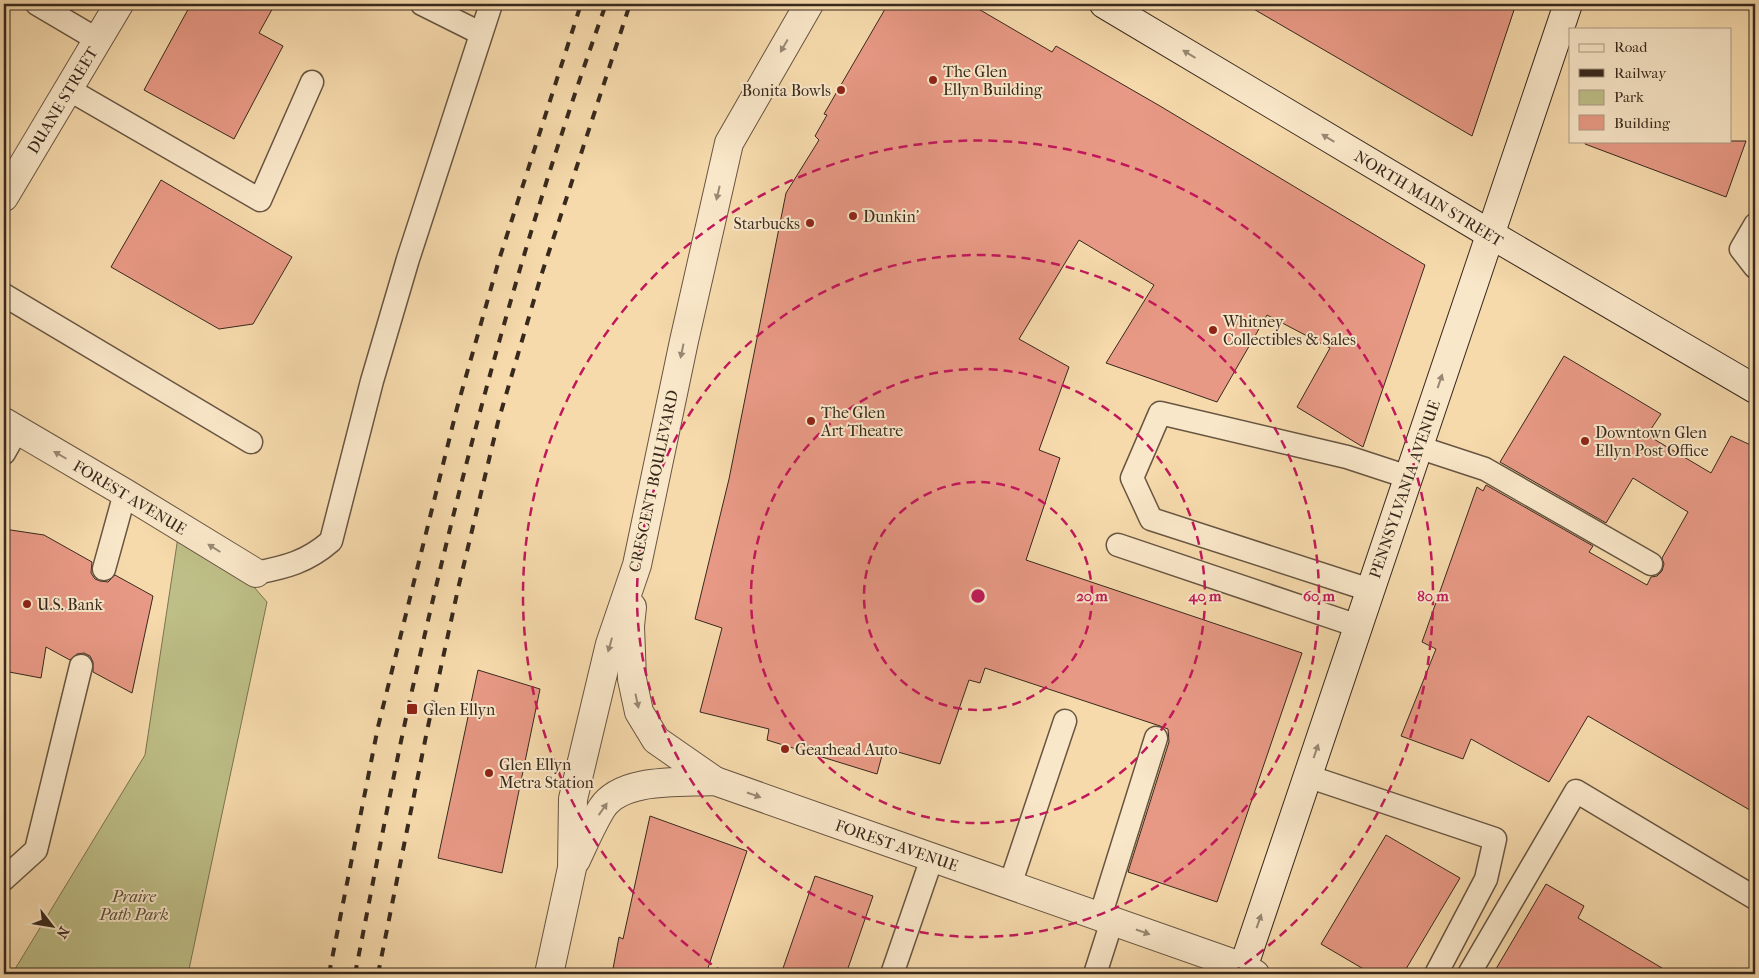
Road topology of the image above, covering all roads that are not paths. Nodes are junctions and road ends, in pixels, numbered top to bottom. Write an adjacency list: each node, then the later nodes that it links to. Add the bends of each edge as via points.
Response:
1 (37, 4): 9 (lane)
2 (119, 4): 9 (street, DUANE STREET)
3 (422, 4): 8 (lane)
4 (491, 4): 8 (lane)
5 (808, 4): 26 (street, CRESCENT BOULEVARD, one-way to 26, via 729,143)
6 (1104, 4): 14 (street, NORTH MAIN STREET, one-way to 6)
7 (1568, 4): 14 (street, PENNSYLVANIA AVENUE)
8 (480, 33): 28 (lane, via 372,381 331,541 317,553 293,565)
9 (98, 40): 11 (street, DUANE STREET)
10 (312, 82): 11 (lane, via 260,200)
11 (68, 89): 12 (street, DUANE STREET)
12 (4, 197)
13 (1755, 225): 15 (lane, via 1741,249)
14 (1490, 234): 17 (street, NORTH MAIN STREET); 20 (street, PENNSYLVANIA AVENUE, one-way to 14)
15 (1755, 267)
16 (4, 295): 19 (lane)
17 (1755, 390)
18 (10, 426): 21 (lane); 23 (street, FOREST AVENUE, one-way to 18)
19 (251, 442)
20 (1418, 447): 22 (street, PENNSYLVANIA AVENUE); 25 (lane, via 1485,469)
21 (4, 453)
22 (1408, 477): 29 (street, PENNSYLVANIA AVENUE); 29 (lane, via 1347,457 1160,413 1132,478 1151,519)
23 (125, 493): 27 (lane); 28 (street, FOREST AVENUE, one-way to 23)
24 (1118, 546): 30 (lane)
25 (1651, 564)
26 (636, 565): 35 (street, one-way to 35, via 630,626 632,679 639,712 656,740); 37 (street, CRESCENT BOULEVARD, one-way to 37, via 610,644 573,799)
27 (104, 569)
28 (256, 573)
29 (1370, 590): 30 (street, PENNSYLVANIA AVENUE)
30 (1358, 626): 34 (street, PENNSYLVANIA AVENUE, one-way to 30)
31 (81, 666): 38 (lane, via 36,850)
32 (1066, 721): 39 (lane)
33 (1156, 738): 41 (lane)
34 (1308, 776): 42 (street, PENNSYLVANIA AVENUE, one-way to 34); 46 (lane, via 1495,839 1486,879)
35 (714, 781): 36 (street, FOREST AVENUE, one-way to 36); 37 (street, FOREST AVENUE, one-way to 35, via 603,806 623,790 645,785)
36 (932, 858): 39 (street, FOREST AVENUE); 44 (lane)
37 (572, 868): 43 (street, CRESCENT BOULEVARD)
38 (4, 879)
39 (1010, 885): 41 (street, FOREST AVENUE)
40 (1755, 898): 47 (lane, via 1576,791)
41 (1106, 919): 42 (street, FOREST AVENUE, one-way to 42); 45 (lane)
42 (1247, 972)
43 (549, 974)
44 (892, 974)
45 (1095, 974)
46 (1436, 974)
47 (1469, 974)

